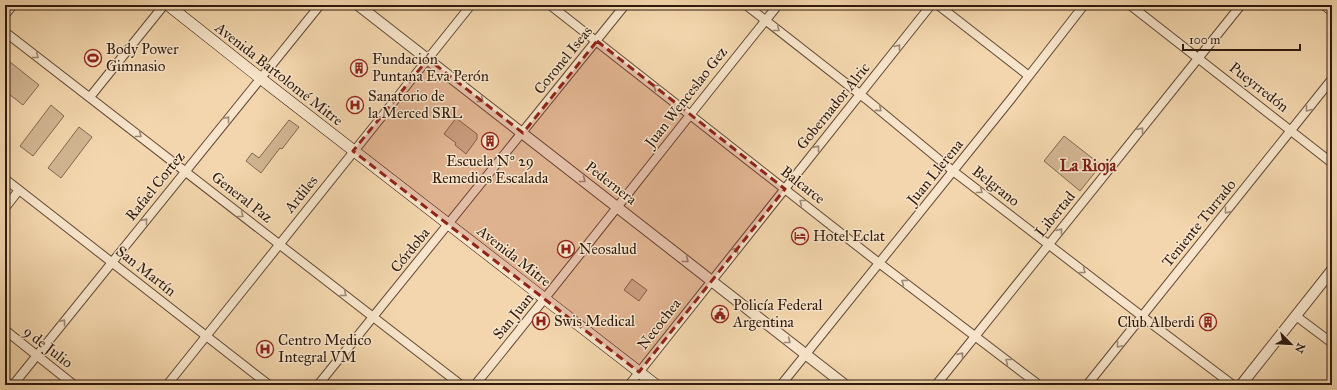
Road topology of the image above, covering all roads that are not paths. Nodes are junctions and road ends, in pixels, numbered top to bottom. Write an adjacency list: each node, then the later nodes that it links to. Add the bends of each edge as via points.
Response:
1 (13, 5): 18 (street)
2 (164, 5): 28 (street)
3 (168, 5): 25 (main road, Avenida Bartolomé Mitre)
4 (320, 5): 25 (street, Rafael Cortez)
5 (358, 5): 23 (street, Pedernera)
6 (471, 5): 23 (street, Ardiles)
7 (550, 5): 21 (street, Balcarce)
8 (625, 5): 21 (street, Coronel Iseas)
9 (746, 5): 19 (street, Belgrano)
10 (778, 5): 19 (street, Juan Wenceslao Gez)
11 (931, 5): 27 (street, Gobernador Alric, one-way to 11)
12 (938, 5): 24 (street)
13 (1084, 5): 24 (street, Juan Llerena)
14 (1130, 5): 22 (street, Pueyrredón)
15 (1241, 5): 22 (street, Libertad)
16 (1327, 5): 17 (main road)
17 (1332, 9)
18 (5, 15)
19 (766, 20): 27 (street, Belgrano, one-way to 27); 29 (street, Juan Wenceslao Gez)
20 (5, 32): 28 (street, General Paz, one-way to 28)
21 (597, 41): 29 (street, Balcarce, one-way to 21); 31 (street, Coronel Iseas)
22 (1198, 58): 30 (street, Pueyrredón); 43 (street, Libertad, one-way to 22)
23 (428, 59): 31 (street, Pedernera, one-way to 31); 32 (street, Ardiles)
24 (1030, 76): 35 (street, Juan Llerena)
25 (260, 78): 32 (main road, Avenida Bartolomé Mitre); 34 (street, Rafael Cortez, one-way to 25)
26 (1332, 79): 30 (street, Teniente Turrado, one-way to 30)
27 (860, 95): 35 (street, Belgrano, one-way to 35); 37 (street, Gobernador Alric, one-way to 27)
28 (90, 97): 34 (street, General Paz, one-way to 34)
29 (691, 114): 37 (street, Balcarce); 39 (street, Juan Wenceslao Gez)
30 (1291, 131): 33 (street, Pueyrredón); 51 (street, Teniente Turrado, one-way to 51)
31 (523, 133): 39 (street, Pedernera, one-way to 39); 41 (street, Córdoba)
32 (353, 151): 41 (main road, Avenida Mitre); 42 (street, Ardiles)
33 (1332, 162)
34 (185, 171): 42 (street, General Paz, one-way to 42); 44 (street, Rafael Cortez, one-way to 34)
35 (953, 171): 43 (street, Belgrano, one-way to 43); 45 (street, Juan Llerena)
36 (5, 179): 38 (street, San Martín)
37 (785, 189): 45 (street, Balcarce, one-way to 37); 47 (street, Gobernador Alric, one-way to 37)
38 (19, 190): 40 (street); 44 (street, San Martín)
39 (617, 207): 47 (street, Pedernera, one-way to 47); 48 (street, San Juan)
40 (5, 208)
41 (449, 224): 48 (main road, Avenida Mitre); 50 (street, Córdoba)
42 (279, 244): 50 (street, General Paz, one-way to 50); 53 (street, Ardiles)
43 (1049, 244): 51 (street, Belgrano, one-way to 51); 54 (street, Libertad)
44 (112, 262): 53 (street, San Martín); 56 (street, Rafael Cortez, one-way to 44)
45 (879, 263): 54 (street, Balcarce, one-way to 45); 57 (street, Juan Llerena)
46 (1332, 270): 49 (street)
47 (712, 281): 57 (street, Pedernera, one-way to 57); 58 (street, Necochea)
48 (545, 300): 58 (main road, Avenida Mitre); 65 (street, San Juan)
49 (1296, 316): 55 (street); 74 (street)
50 (373, 317): 63 (street, Córdoba); 64 (street, General Paz)
51 (1143, 317): 72 (street, Teniente Turrado, one-way to 72); 73 (street, Belgrano)
52 (5, 330): 56 (street, 9 de Julio)
53 (206, 336): 61 (street, Ardiles); 62 (street, San Martín)
54 (976, 336): 70 (street, Libertad, one-way to 54); 71 (street, Balcarce, one-way to 54)
55 (1332, 343)
56 (37, 355): 59 (street, Rafael Cortez); 60 (street, 9 de Julio)
57 (806, 355): 68 (street, Juan Llerena); 69 (street, Pedernera)
58 (639, 372): 66 (street, Necochea); 67 (main road, Avenida Mitre)
59 (13, 385)
60 (74, 385)
61 (167, 385)
62 (269, 385)
63 (318, 385)
64 (460, 385)
65 (475, 385)
66 (629, 385)
67 (656, 385)
68 (781, 385)
69 (845, 385)
70 (936, 385)
71 (1039, 385)
72 (1087, 385)
73 (1233, 385)
74 (1241, 385)

